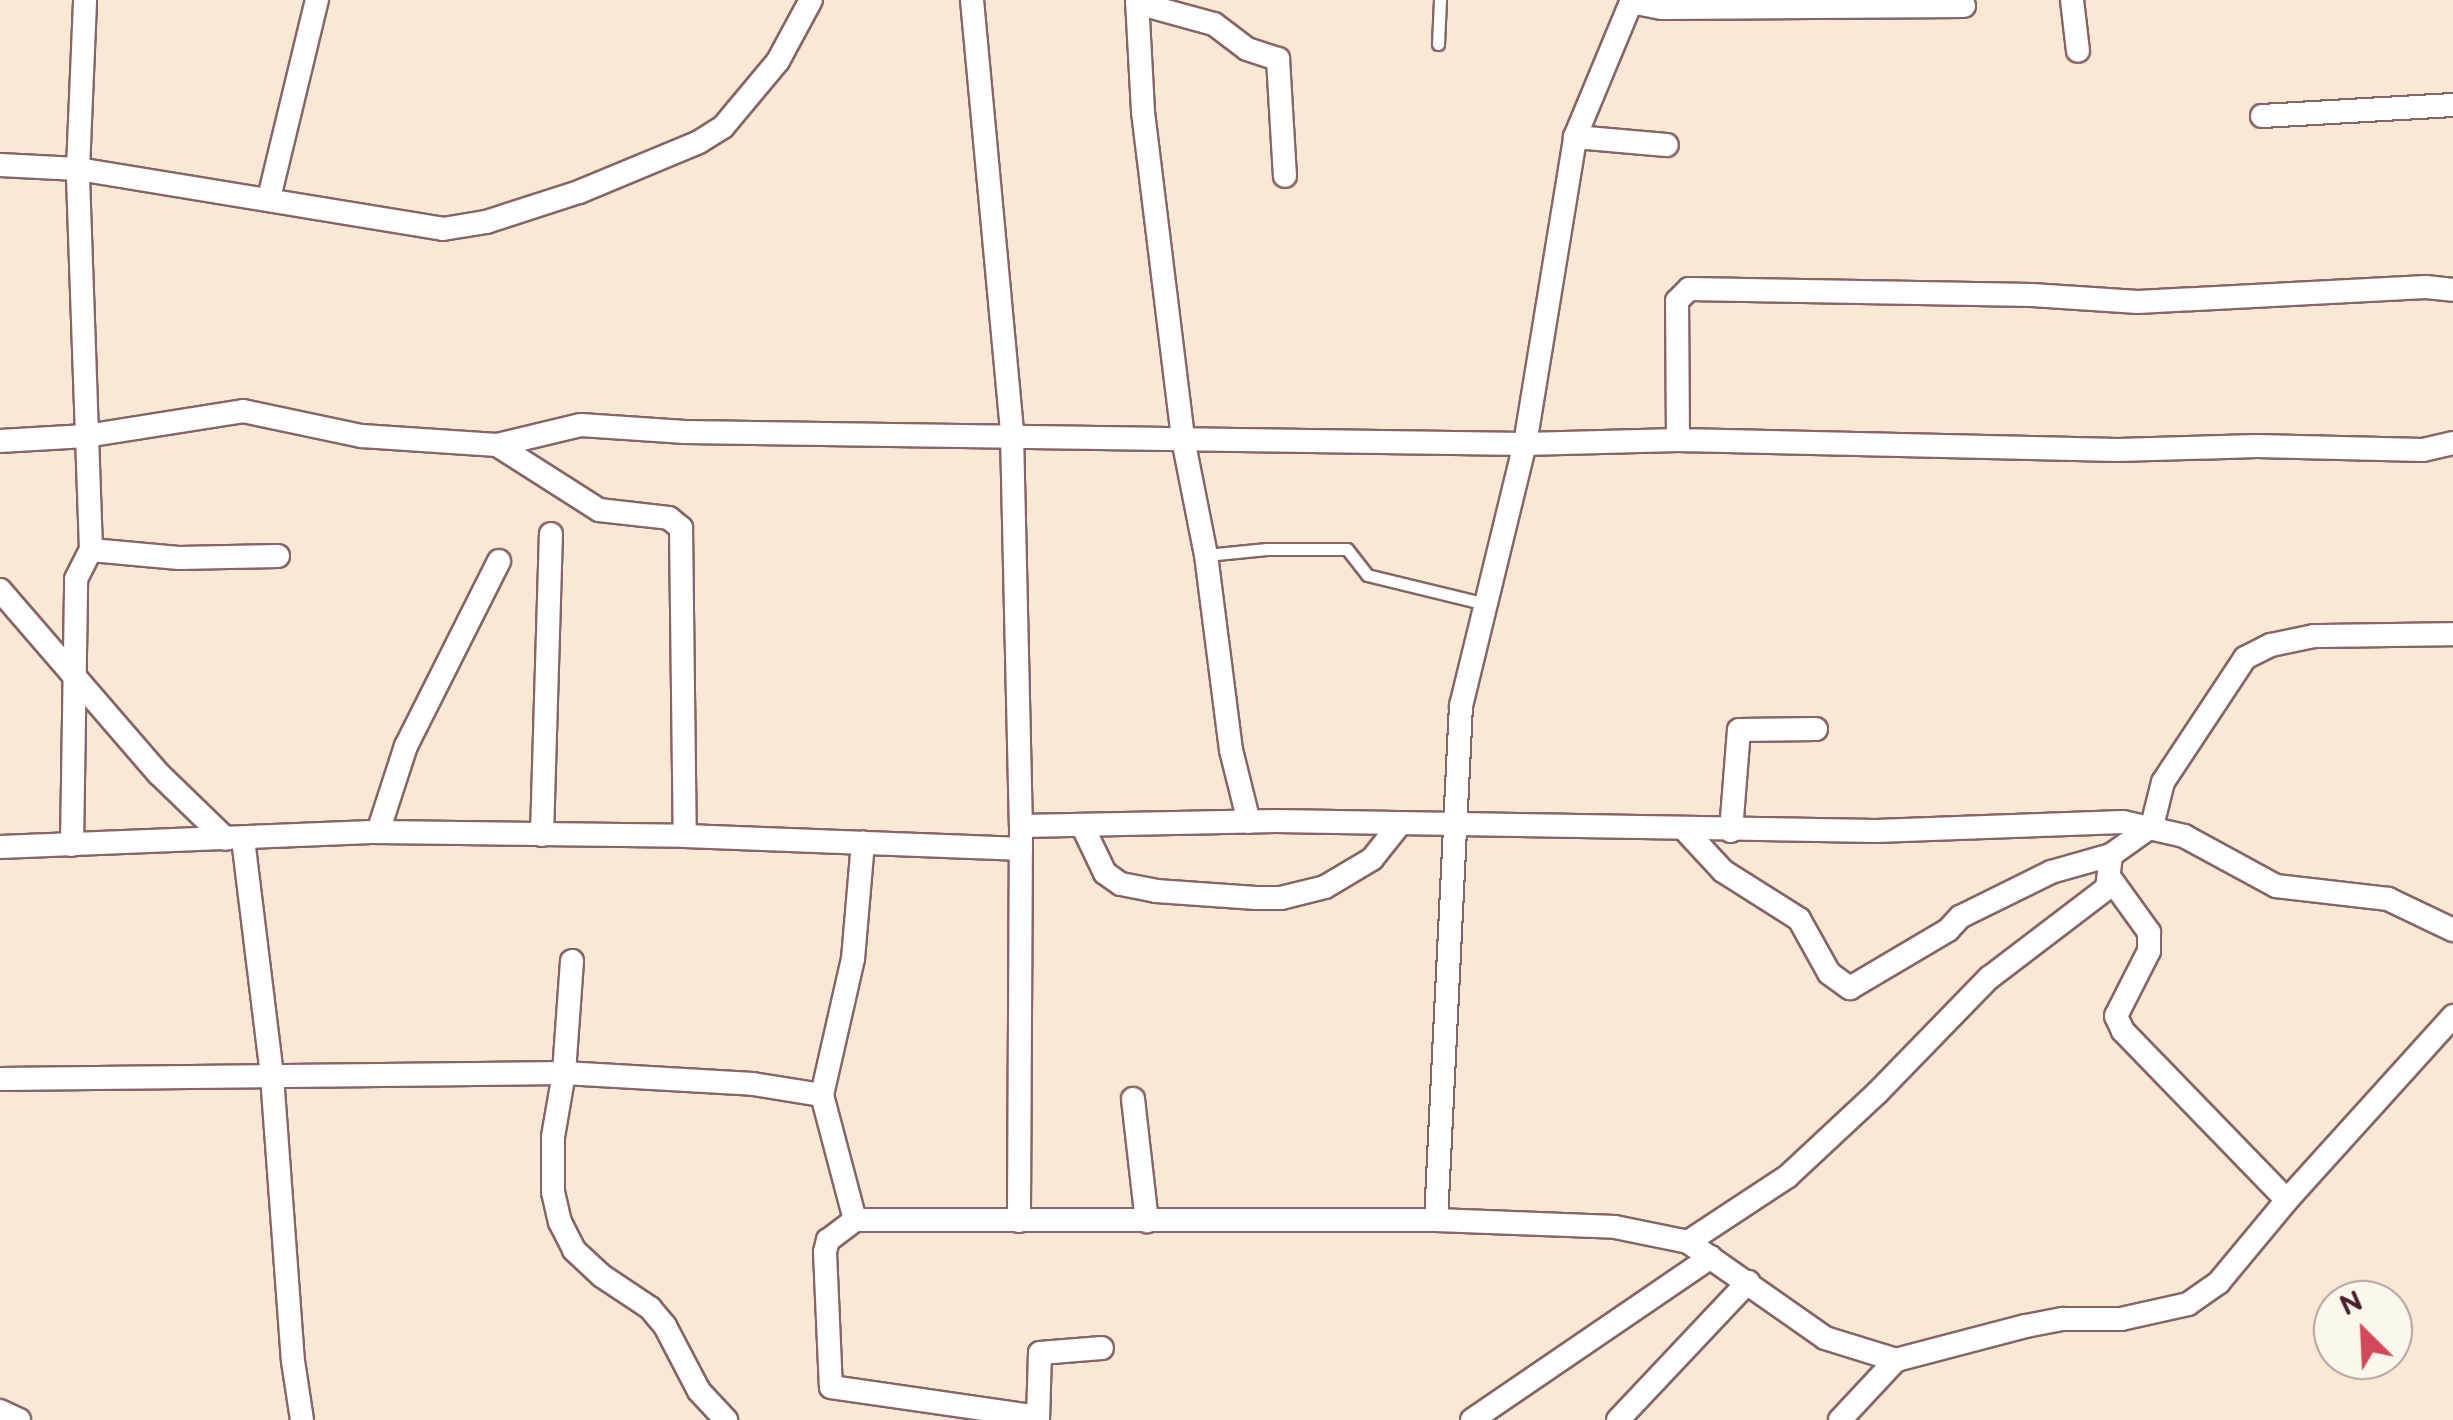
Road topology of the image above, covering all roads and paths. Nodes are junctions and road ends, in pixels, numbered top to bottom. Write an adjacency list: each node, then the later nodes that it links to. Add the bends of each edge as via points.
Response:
1 (85, 0): 17 (street)
2 (317, 0): 19 (street)
3 (811, 0): 19 (street, via 778,61 722,127 578,192 443,229)
4 (972, 0): 21 (street)
5 (1440, 0): 10 (lane)
6 (2072, 0): 11 (street)
7 (1632, 1): 9 (street, via 1662,8); 14 (street)
8 (1137, 2): 18 (street, via 1214,24 1247,49 1278,58); 23 (street, via 1143,112)
9 (1964, 6)
10 (1438, 44)
11 (2078, 52)
12 (2453, 105): 13 (street)
13 (2262, 116)
14 (1574, 137): 15 (street); 28 (street)
15 (1667, 146)
16 (0, 165): 17 (street)
17 (78, 169): 19 (street); 22 (street)
18 (1285, 176)
19 (268, 198)
20 (2453, 290): 24 (street, via 2138,302 1689,289 1676,301)
21 (1012, 434): 23 (street); 27 (street, via 581,425); 49 (street)
22 (86, 436): 25 (street); 27 (street, via 243,411 362,436); 30 (street)
23 (1183, 439): 28 (street); 31 (street)
24 (1678, 440): 26 (street, via 2118,450 2423,450); 28 (street)
25 (0, 441)
26 (2453, 443)
27 (497, 444): 48 (street, via 599,510 669,518 680,528)
28 (1524, 444): 35 (street)
29 (552, 534): 47 (street)
30 (91, 550): 32 (street, via 180,558); 37 (street, via 76,579)
31 (1206, 555): 35 (lane, via 1347,549 1367,575); 39 (street, via 1231,750)
32 (278, 556)
33 (499, 561): 46 (street, via 406,746)
34 (0, 590): 37 (street)
35 (1486, 604): 42 (street, via 1461,706)
36 (2453, 634): 43 (street, via 2314,636 2246,658 2168,772)
37 (74, 678): 50 (street, via 159,774); 52 (street)
38 (1816, 729): 45 (street, via 1740,730)
39 (1249, 822): 40 (street); 41 (street)
40 (1082, 825): 41 (street, via 1105,872 1120,884 1256,898 1325,888 1372,859); 49 (street)
41 (1399, 825): 42 (street)
42 (1456, 826): 44 (street); 65 (street)
43 (2152, 826): 45 (street); 54 (street); 55 (street, via 2276,886 2388,899)
44 (1685, 830): 45 (street); 54 (street, via 1723,872 1799,919 1829,973 1850,988 2040,876 2086,859)
45 (1732, 830)
46 (378, 832): 47 (street); 50 (street)
47 (542, 835): 48 (street)
48 (685, 836): 51 (street)
49 (1021, 837): 51 (street); 66 (street)
50 (234, 839): 52 (street); 59 (street)
51 (863, 842): 61 (street, via 853,959)
52 (72, 844): 53 (street)
53 (0, 848)
54 (2111, 866): 63 (street, via 2148,932 2150,951 2116,1016 2123,1030); 68 (street, via 2106,888 1989,978 1788,1176)
55 (2453, 930)
56 (572, 961): 58 (street)
57 (2453, 1016): 63 (street)
58 (564, 1073): 59 (street); 61 (street, via 753,1084); 77 (street, via 553,1137 560,1222 574,1250 650,1308 699,1391)
59 (272, 1076): 60 (street); 76 (street)
60 (0, 1079)
61 (822, 1095): 64 (street)
62 (1133, 1099): 67 (street)
63 (2286, 1200): 72 (street, via 2219,1282 2188,1304 2121,1319 2026,1326)
64 (855, 1220): 66 (street); 74 (street, via 828,1240 825,1252 831,1387)
65 (1436, 1220): 67 (street); 68 (street, via 1615,1227)
66 (1020, 1221): 67 (street)
67 (1147, 1221)
68 (1688, 1242): 69 (street)
69 (1712, 1258): 70 (street); 78 (street)
70 (1748, 1282): 72 (street, via 1825,1338); 79 (street)
71 (1102, 1348): 74 (street, via 1040,1353)
72 (1896, 1360): 80 (street)
73 (0, 1411): 75 (street)
74 (1038, 1419)
75 (18, 1420)
76 (302, 1420)
77 (726, 1420)
78 (1472, 1420)
79 (1618, 1420)
80 (1840, 1420)

